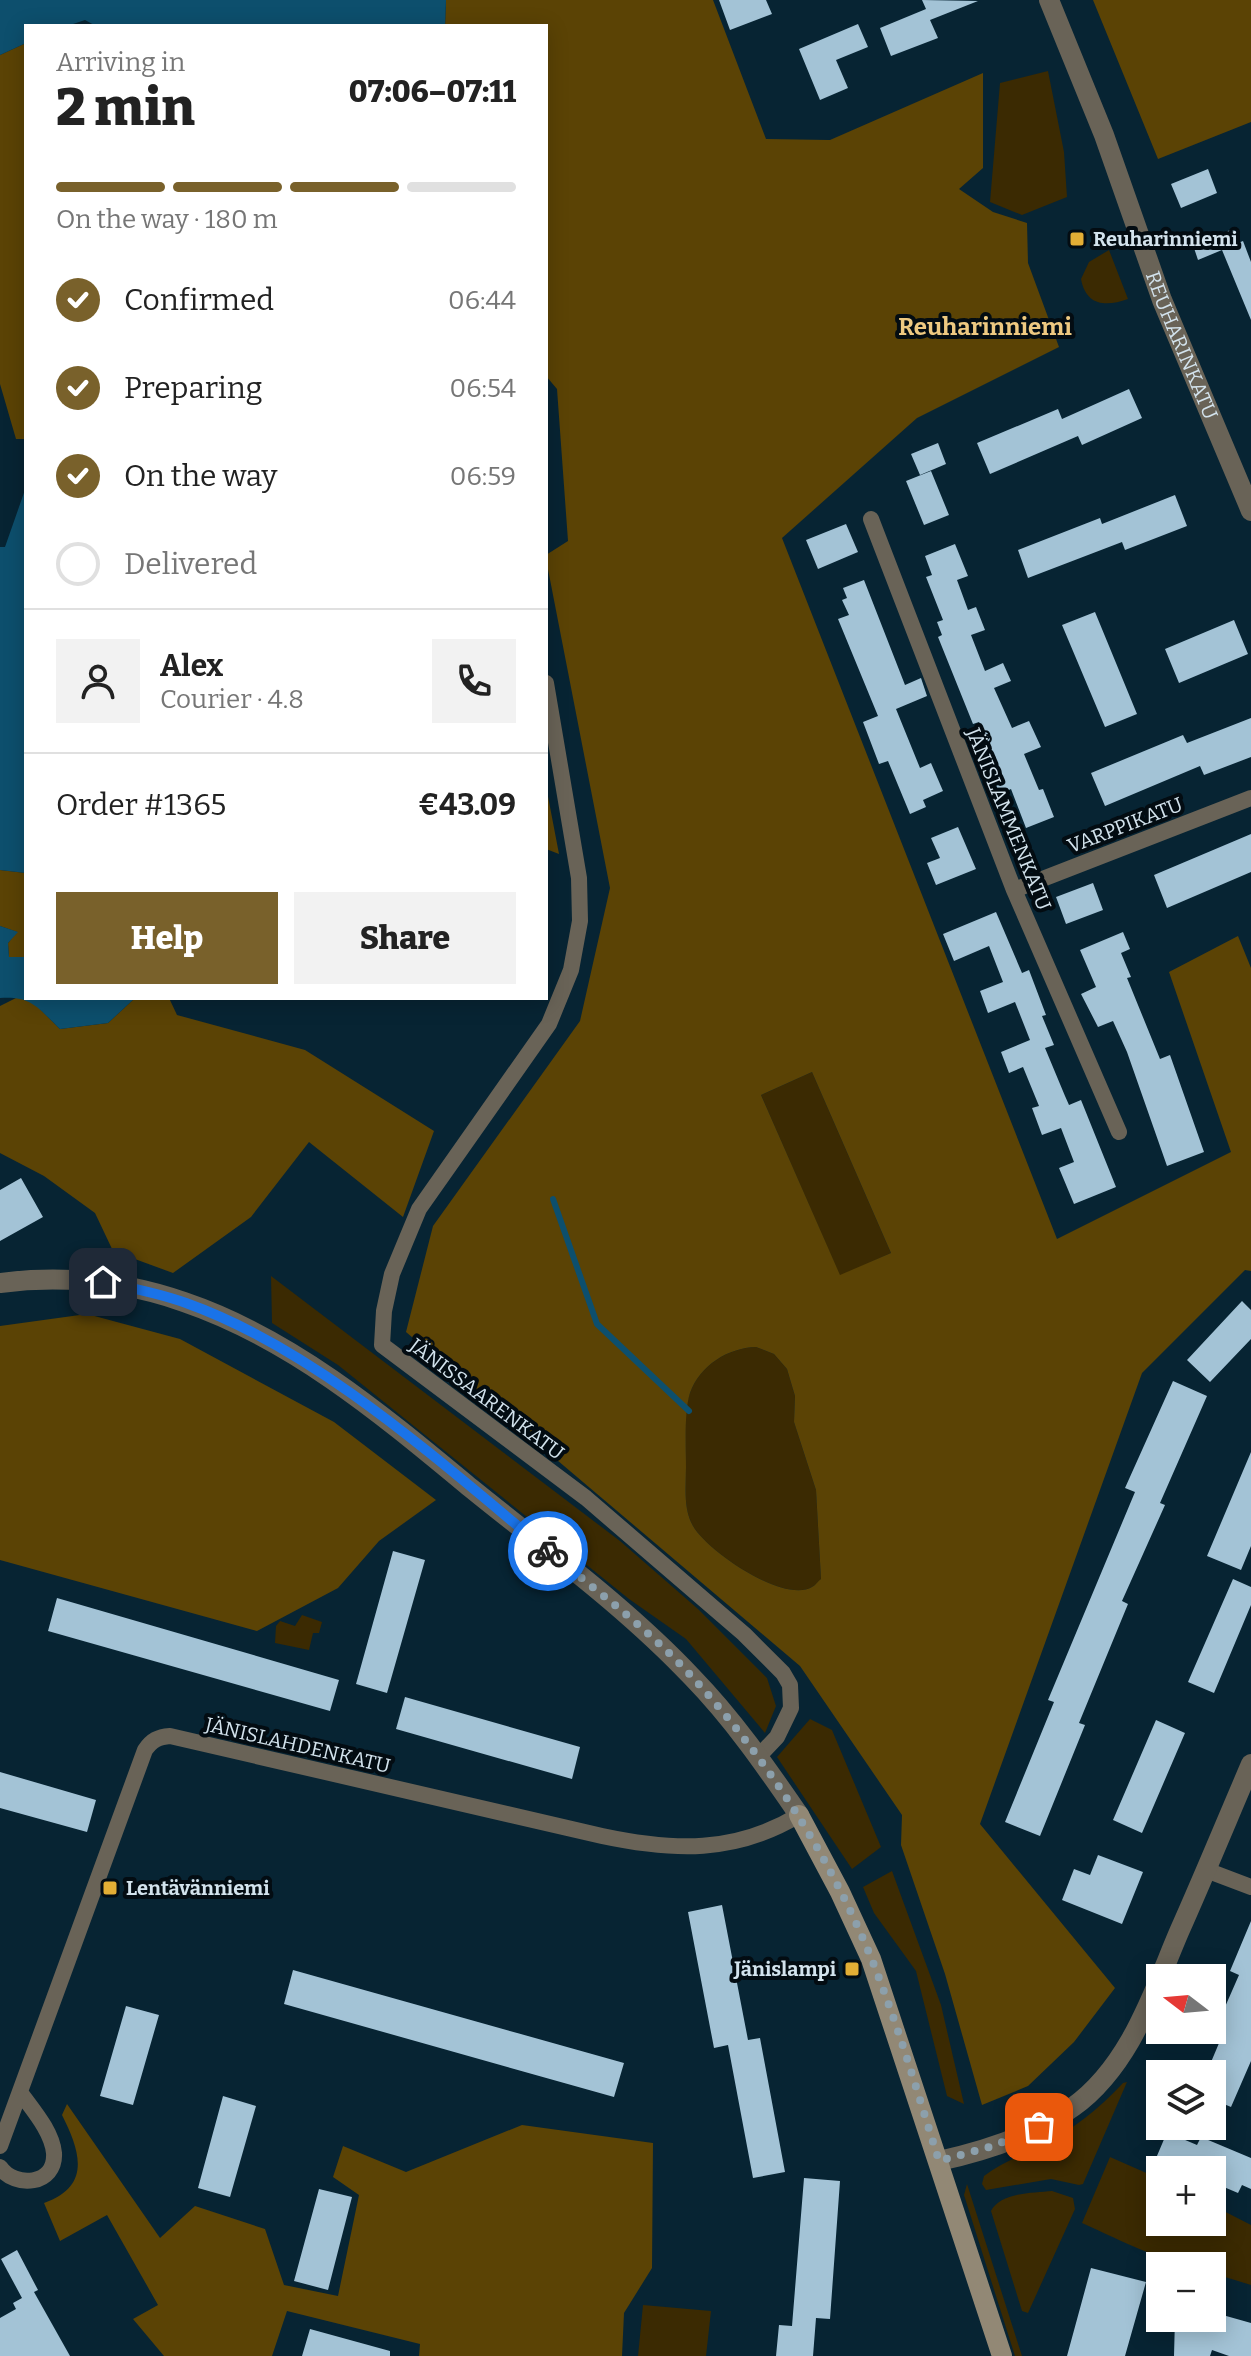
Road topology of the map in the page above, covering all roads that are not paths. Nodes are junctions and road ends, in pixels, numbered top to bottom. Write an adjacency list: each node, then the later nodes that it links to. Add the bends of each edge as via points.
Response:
1 (1049, 0): 2 (street, REUHARINKATU, via 1162,300)
2 (1251, 511)
3 (871, 519): 6 (street, JÄNISLAMMENKATU)
4 (548, 695): 9 (street, JÄNISSAARENKATU, via 579,878 580,921 571,970 549,1024 419,1209 392,1274 382,1345 619,1525 783,1673 790,1685 791,1708 777,1737)
5 (1251, 798): 6 (street, VARPPIKATU)
6 (1014, 890): 7 (street, JÄNISLAMMENKATU)
7 (1119, 1132)
8 (0, 1283): 9 (street, via 60,1279 142,1290 202,1309 267,1339 327,1376 644,1630 692,1676)
9 (759, 1756): 11 (street)
10 (1251, 1764): 12 (street)
11 (799, 1815): 14 (street, JÄNISLAHDENKATU, via 741,1842 657,1845 159,1737 145,1750); 16 (main road, via 871,1959)
12 (1206, 1870): 13 (street); 16 (street, via 1136,2029 1103,2078 1073,2107 1039,2127)
13 (1251, 1887)
14 (20, 2092): 15 (street, JÄNISLAHDENKATU); 17 (street, via 44,2127 54,2160 33,2182 13,2179)
15 (0, 2146)
16 (939, 2161): 18 (main road)
17 (0, 2167)
18 (1002, 2356)

